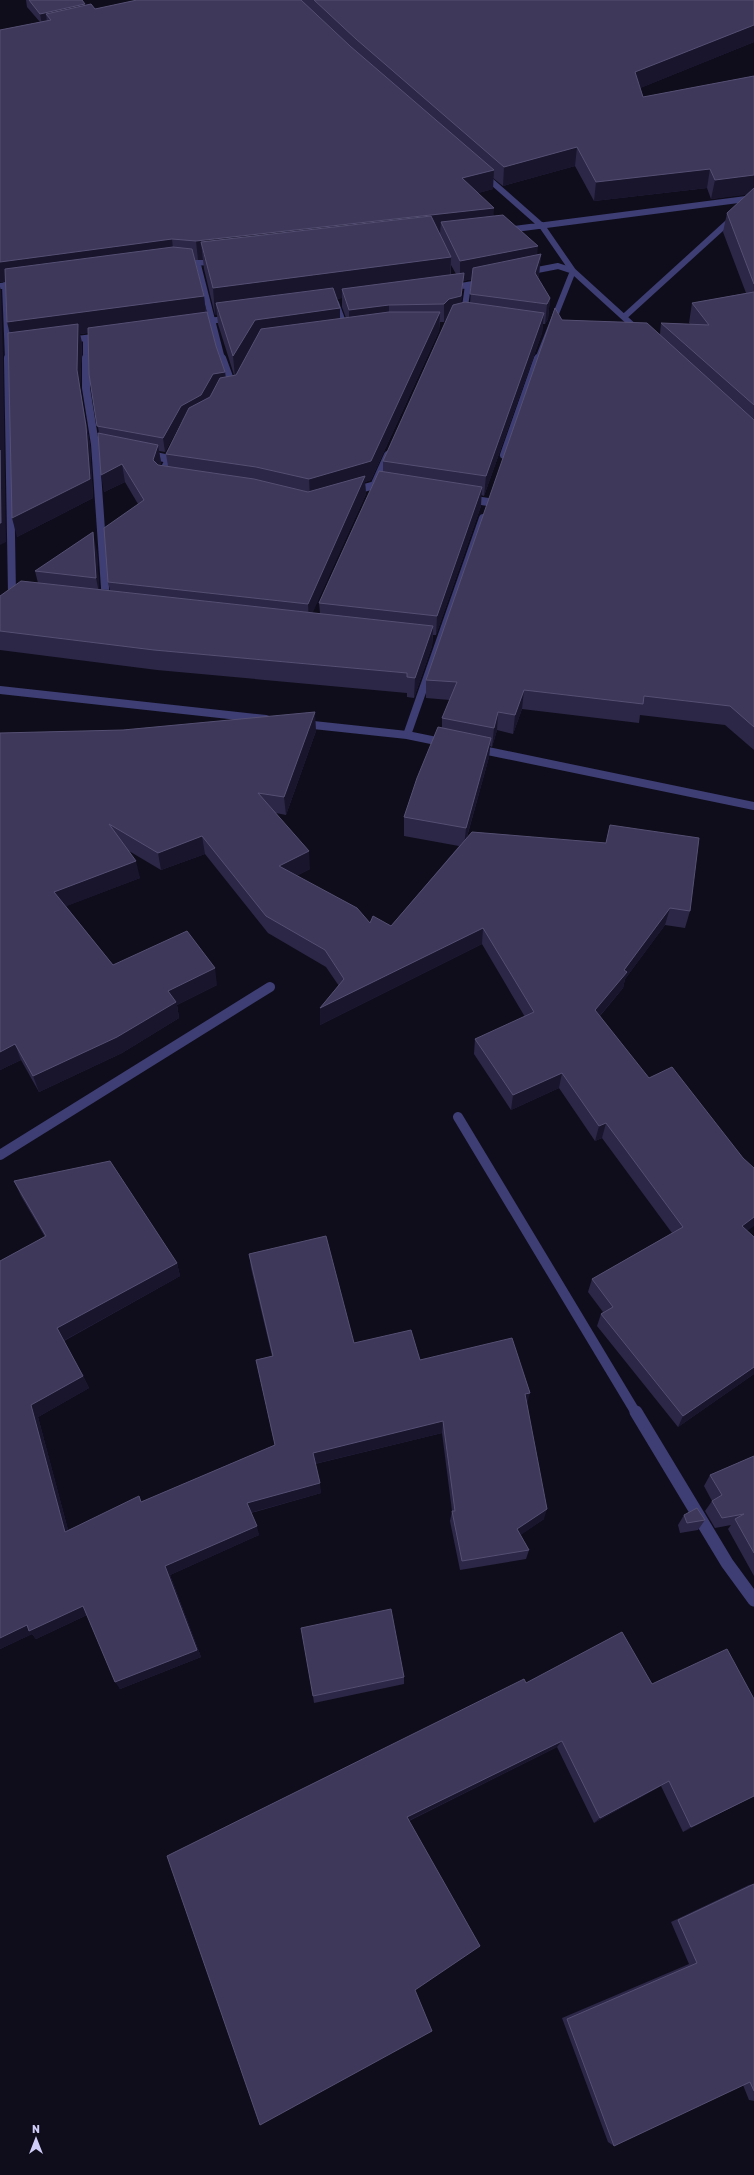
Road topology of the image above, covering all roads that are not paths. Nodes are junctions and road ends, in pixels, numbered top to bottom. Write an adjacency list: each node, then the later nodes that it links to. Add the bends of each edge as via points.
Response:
1 (477, 169): 3 (street)
2 (754, 198): 3 (street); 20 (street)
3 (542, 226): 4 (street); 8 (street)
4 (496, 231)
5 (222, 262): 7 (street)
6 (175, 263): 7 (street)
7 (198, 264): 23 (street)
8 (573, 271): 9 (street, via 558,266); 20 (street); 36 (street, via 544,329)
9 (518, 274)
10 (453, 280): 15 (street)
11 (489, 280): 13 (street)
12 (28, 282): 14 (street)
13 (468, 285): 15 (street); 22 (street)
14 (3, 286): 30 (street, via 12,348)
15 (457, 287): 16 (street)
16 (442, 289)
17 (344, 302): 18 (street)
18 (336, 303): 19 (street); 25 (street)
19 (329, 304)
20 (624, 317): 28 (street)
21 (235, 318): 23 (street)
22 (464, 319)
23 (211, 321): 24 (street); 31 (street, via 219,350 236,386)
24 (188, 324)
25 (346, 332)
26 (110, 334): 27 (street)
27 (86, 338): 29 (street); 43 (street, via 86,388 98,445)
28 (646, 338)
29 (63, 341)
30 (4, 372): 32 (street)
31 (226, 391)
32 (8, 430): 33 (street); 42 (street, via 15,594)
33 (0, 431)
34 (391, 449): 38 (street)
35 (136, 452): 37 (street, via 169,455 161,477)
36 (501, 464)
37 (168, 478)
38 (373, 488): 39 (street); 40 (street)
39 (398, 488)
40 (346, 493)
41 (458, 497): 47 (street, via 490,498 435,641)
42 (0, 601)
43 (106, 604)
44 (0, 690): 45 (street)
45 (274, 720)
46 (297, 723): 47 (street)
47 (407, 735): 48 (street)
48 (453, 744)
49 (469, 748): 50 (street)
50 (754, 806)
51 (270, 987): 53 (street)
52 (458, 1117): 54 (street, via 727,1563)
53 (0, 1155)
54 (754, 1600)

